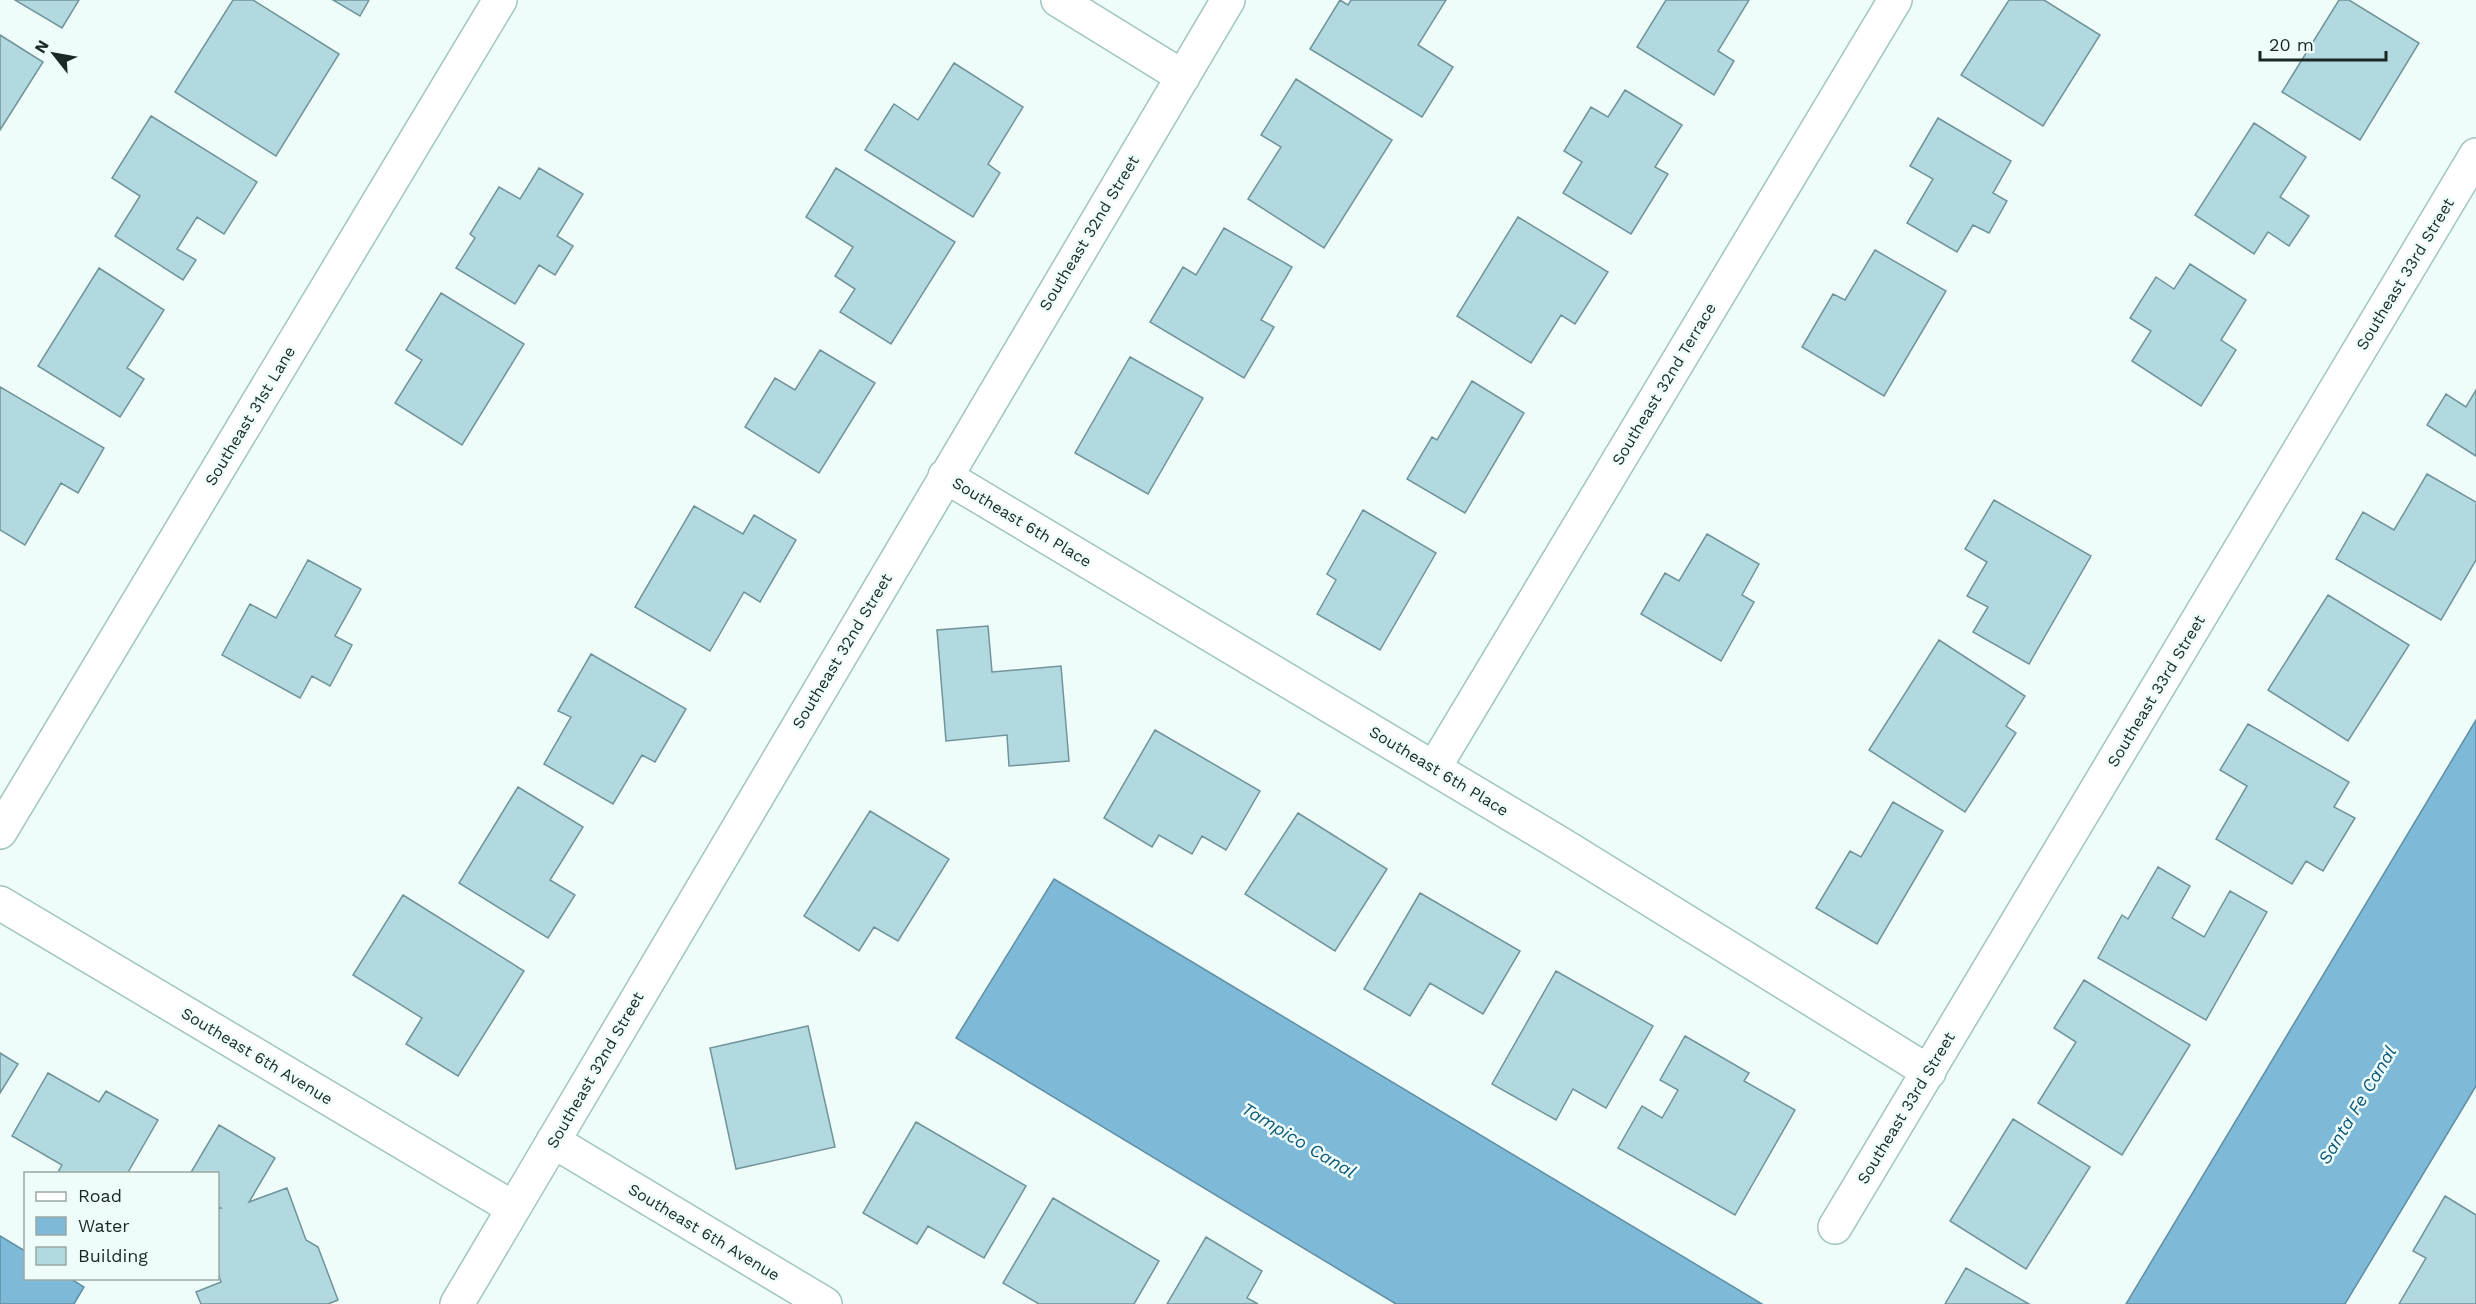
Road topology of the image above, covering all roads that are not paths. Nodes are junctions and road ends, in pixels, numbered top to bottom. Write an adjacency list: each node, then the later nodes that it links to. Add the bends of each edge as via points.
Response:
1 (500, 0): 9 (street, Southeast 31st Lane)
2 (1058, 0): 5 (street)
3 (1895, 0): 8 (street, Southeast 32nd Terrace)
4 (1218, 3): 5 (street, Southeast 32nd Street)
5 (1183, 77): 7 (street, Southeast 32nd Street)
6 (2476, 155): 11 (street, Southeast 33rd Street)
7 (945, 476): 8 (street, Southeast 6th Place); 12 (street, Southeast 32nd Street)
8 (1434, 768): 11 (street, Southeast 6th Place)
9 (0, 832)
10 (0, 903): 13 (street, Southeast 6th Avenue)
11 (1929, 1072): 14 (street, Southeast 33rd Street)
12 (553, 1141): 13 (street, Southeast 32nd Street); 16 (street, Southeast 6th Avenue)
13 (513, 1208): 15 (street, Southeast 32nd Street)
14 (1835, 1227)
15 (457, 1304)
16 (825, 1304)

